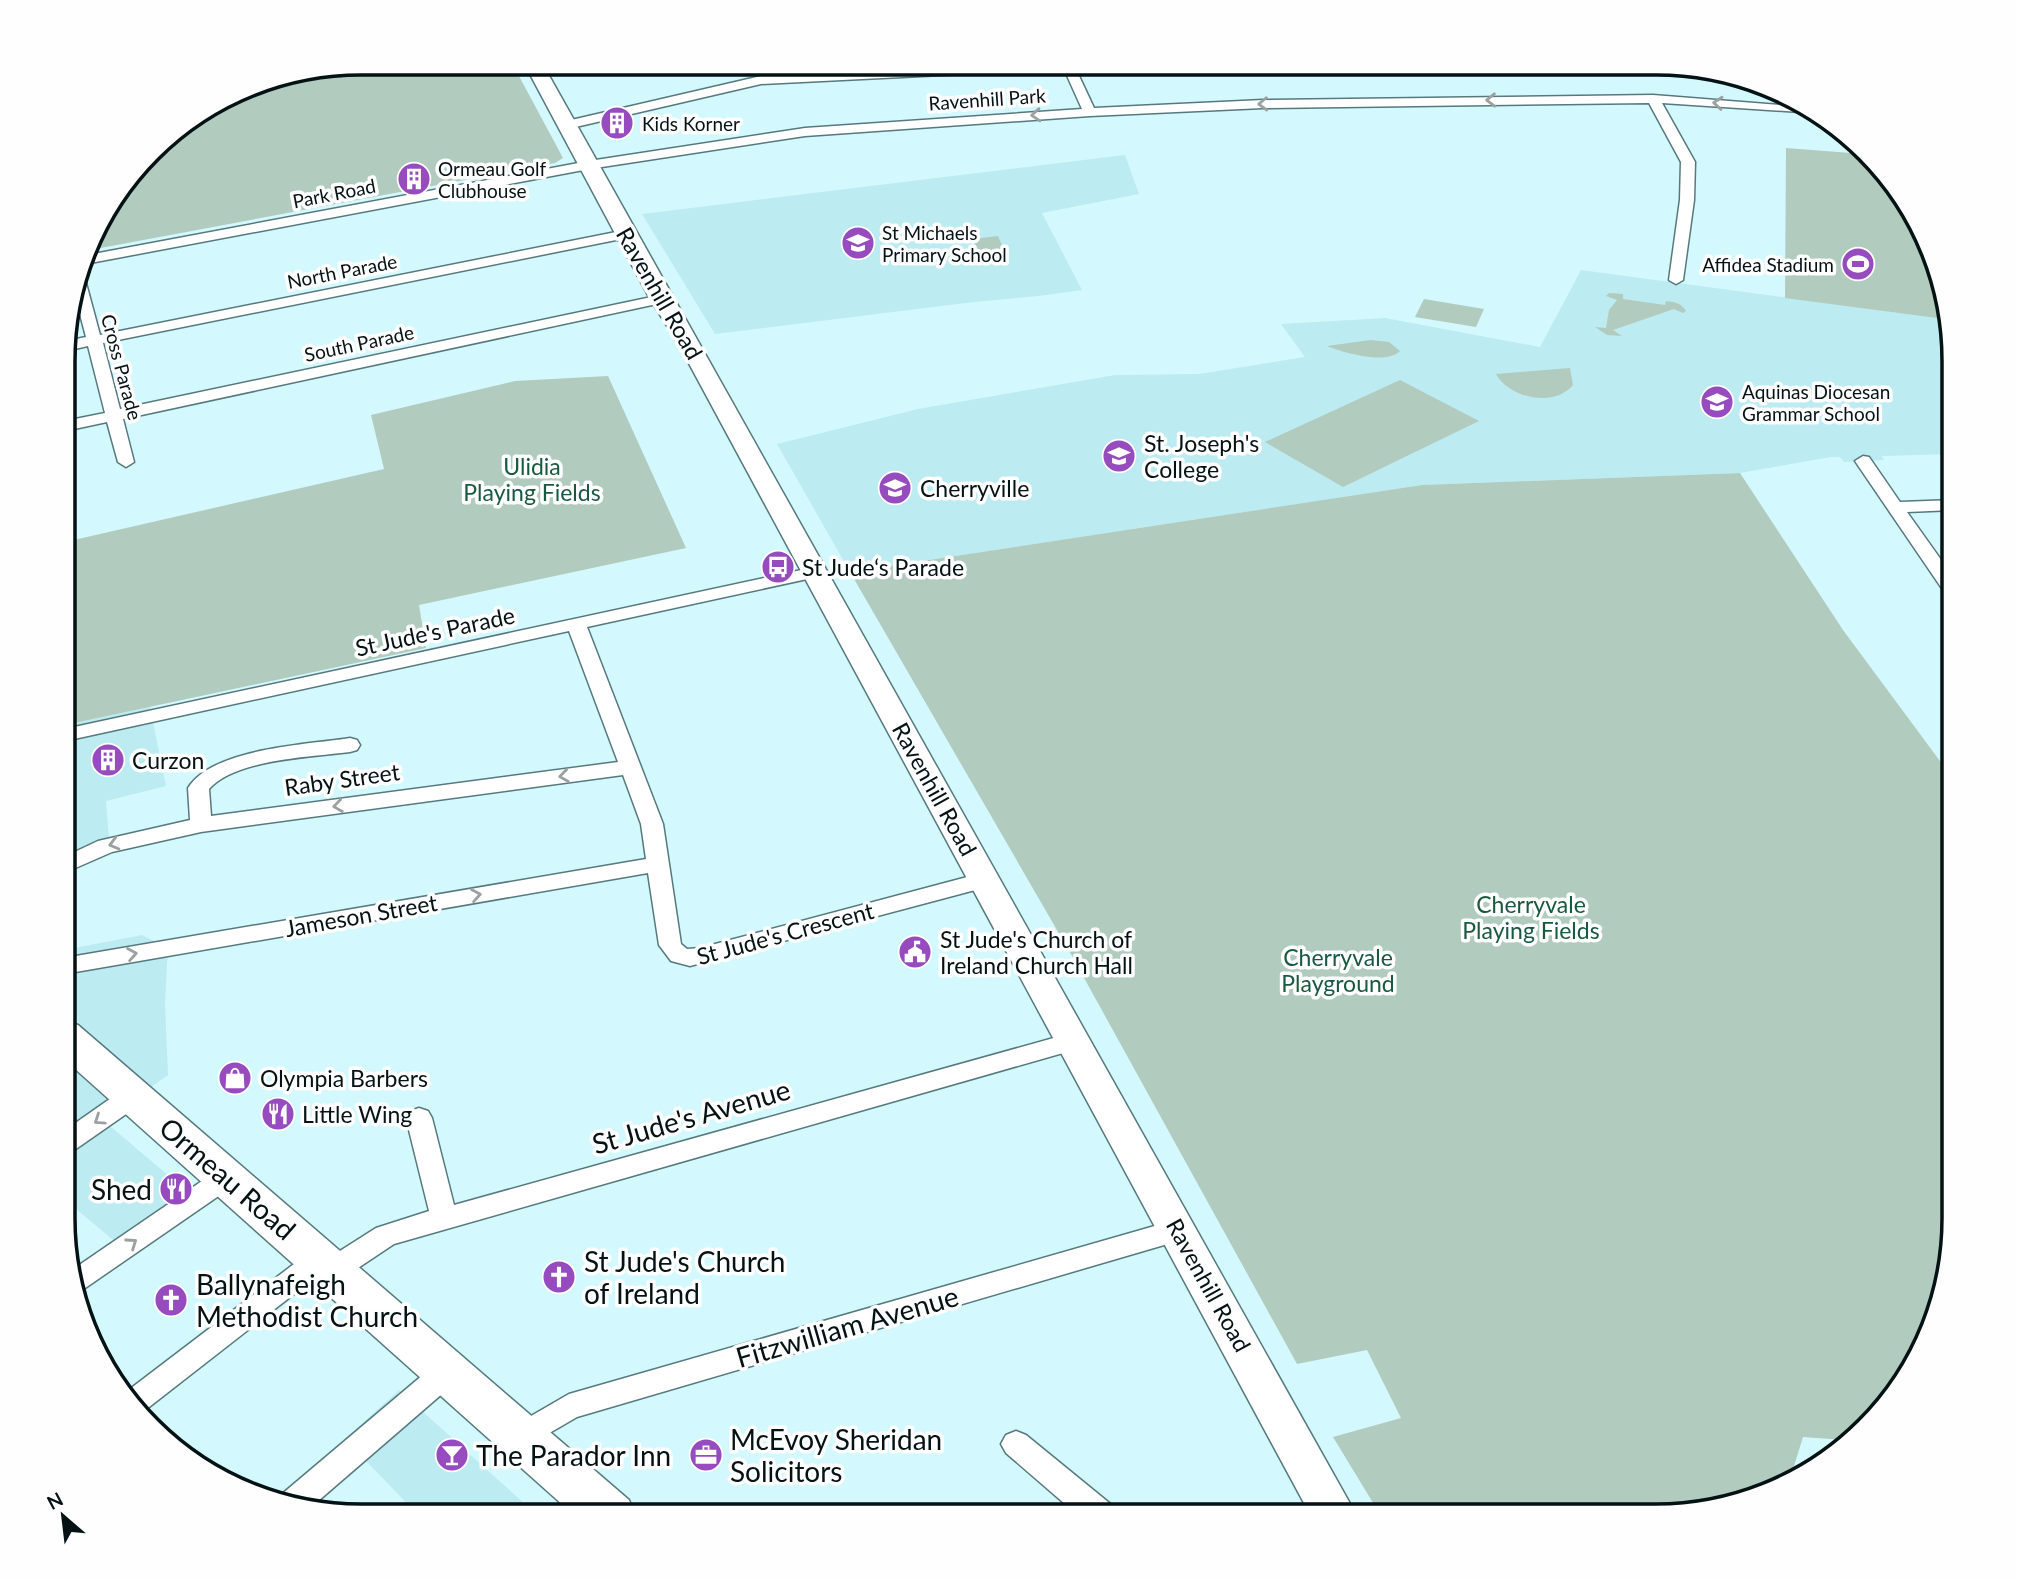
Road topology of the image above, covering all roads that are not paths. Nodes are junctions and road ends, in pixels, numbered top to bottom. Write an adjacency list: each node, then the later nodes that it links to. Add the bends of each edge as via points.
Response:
1 (540, 75): 7 (main road, Ravenhill Road)
2 (761, 75): 7 (street)
3 (1072, 75): 6 (street)
4 (1653, 99): 5 (street, Ravenhill Park, one-way to 4); 6 (street, Ravenhill Park, one-way to 6, via 1263,104); 11 (street, via 1688,162)
5 (1791, 110)
6 (1090, 112): 8 (street, Ravenhill Park, one-way to 8, via 804,132)
7 (567, 125): 8 (main road, Ravenhill Road)
8 (589, 165): 9 (main road, Ravenhill Road); 10 (street, Park Road)
9 (626, 234): 13 (main road, Ravenhill Road); 14 (street, North Parade)
10 (94, 259)
11 (1676, 280)
12 (83, 298): 14 (street, Cross Parade)
13 (661, 299): 16 (street, South Parade); 22 (main road, Ravenhill Road, via 691,345)
14 (93, 340): 15 (street, North Parade); 16 (street, Cross Parade)
15 (76, 344)
16 (113, 416): 17 (street, South Parade); 19 (street, Cross Parade)
17 (75, 424)
18 (1863, 461): 21 (street)
19 (126, 462)
20 (1942, 505): 21 (street)
21 (1895, 507): 23 (street)
22 (815, 572): 24 (street, St Jude's Parade); 31 (main road, Ravenhill Road)
23 (1942, 575)
24 (577, 626): 25 (street, St Jude's Parade); 27 (street, St Jude's Crescent)
25 (75, 733)
26 (351, 743): 28 (street, via 214,773 198,788)
27 (632, 767): 28 (street, Raby Street, one-way to 28); 30 (street, St Jude's Crescent, via 652,824)
28 (201, 825): 29 (street, Raby Street, one-way to 29, via 106,846)
29 (75, 861)
30 (658, 864): 31 (street, St Jude's Crescent, via 670,945 674,953 689,959); 32 (street, Jameson Street, one-way to 30)
31 (986, 880): 33 (main road, Ravenhill Road)
32 (75, 964)
33 (1075, 1041): 39 (street, St Jude's Avenue); 40 (main road, Ravenhill Road)
34 (75, 1046): 35 (main road, Ormeau Road)
35 (133, 1096): 37 (street, one-way to 37); 38 (main road, Ormeau Road)
36 (419, 1118): 39 (street)
37 (75, 1136)
38 (227, 1177): 41 (main road, Ormeau Road); 42 (street, one-way to 38)
39 (444, 1218): 41 (street, St Jude's Avenue, via 385,1236)
40 (1179, 1230): 45 (street, Fitzwilliam Avenue, via 569,1406); 50 (main road, Ravenhill Road)
41 (326, 1264): 43 (main road, Ormeau Road); 44 (street, St Jude's Avenue)
42 (82, 1278)
43 (447, 1372): 45 (main road, Ormeau Road); 47 (street)
44 (139, 1398)
45 (522, 1436): 48 (main road, Ormeau Road)
46 (1016, 1444): 49 (street)
47 (301, 1497)
48 (586, 1504)
49 (1088, 1504)
50 (1328, 1504)

